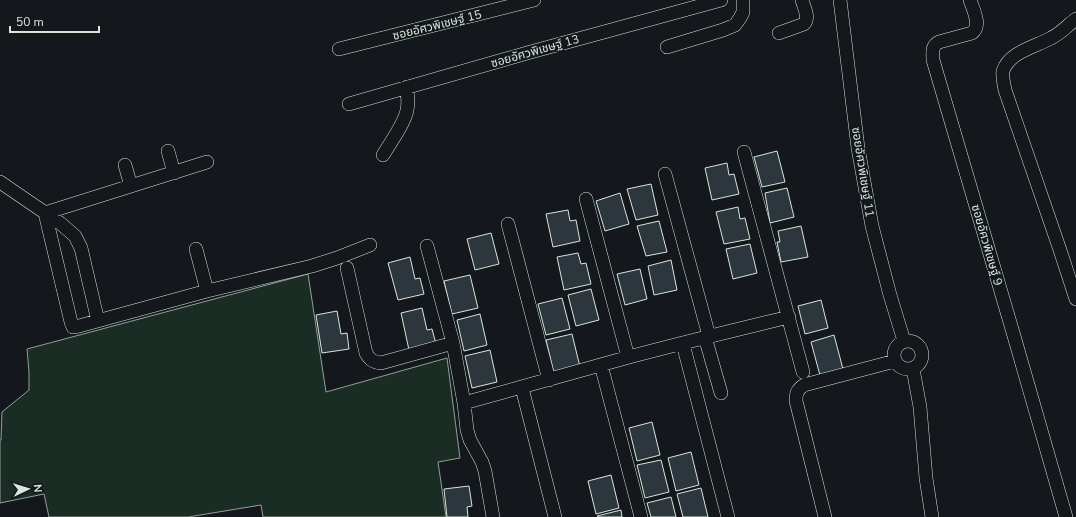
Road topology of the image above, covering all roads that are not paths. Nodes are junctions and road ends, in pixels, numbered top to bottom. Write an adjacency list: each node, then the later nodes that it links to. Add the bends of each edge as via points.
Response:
1 (534, 0): 10 (street, ซอยอัศวพิเชษฐ์ 15)
2 (721, 0): 11 (street, ซอยอัศวพิเชษฐ์ 13)
3 (743, 0): 9 (street, via 743,12 734,25)
4 (802, 0): 8 (street, via 807,17 804,24)
5 (840, 0): 34 (street, ซอยอัศวพิเชษฐ์ 11, via 858,148 872,226)
6 (970, 0): 52 (street, ซอยอัศวพิเชษฐ์ 9, via 976,30 935,44 933,60)
7 (1076, 19): 30 (street, via 1053,37 1012,58 1003,72 1005,90)
8 (779, 33)
9 (667, 48)
10 (339, 49)
11 (407, 87): 12 (street, ซอยอัศวพิเชษฐ์ 13); 15 (street, via 407,112)
12 (349, 104)
13 (168, 151): 18 (street)
14 (744, 152): 31 (street)
15 (383, 155)
16 (208, 162): 18 (street)
17 (125, 165): 21 (street)
18 (174, 173): 21 (street)
19 (665, 174): 33 (street)
20 (0, 182): 23 (street)
21 (131, 186): 23 (street)
22 (586, 199): 37 (street)
23 (45, 213): 32 (street, via 75,236 81,248); 32 (street, via 73,327)
24 (508, 224): 42 (street)
25 (370, 245): 29 (street, via 312,266)
26 (427, 246): 35 (street)
27 (196, 249): 29 (street)
28 (347, 268): 35 (street, via 369,359 381,363)
29 (207, 291): 32 (street)
30 (1076, 299)
31 (788, 316): 33 (street); 41 (street)
32 (98, 321)
33 (707, 337): 36 (street); 44 (street)
34 (904, 341): 38 (street, via 895,349); 40 (street, via 916,343 920,348 922,360)
35 (453, 344): 45 (street)
36 (682, 344): 37 (street); 49 (street)
37 (628, 357): 39 (street)
38 (895, 361): 40 (street, via 908,370); 50 (street, via 804,385 797,391 796,401)
39 (601, 365): 42 (street); 48 (street)
40 (913, 368): 51 (street, via 920,407)
41 (803, 372)
42 (549, 380): 43 (street)
43 (522, 388): 45 (street); 47 (street)
44 (721, 393)
45 (464, 403): 46 (street, via 467,430 485,471)
46 (493, 517)
47 (555, 517)
48 (641, 517)
49 (728, 517)
50 (825, 517)
51 (932, 517)
52 (1066, 517)

